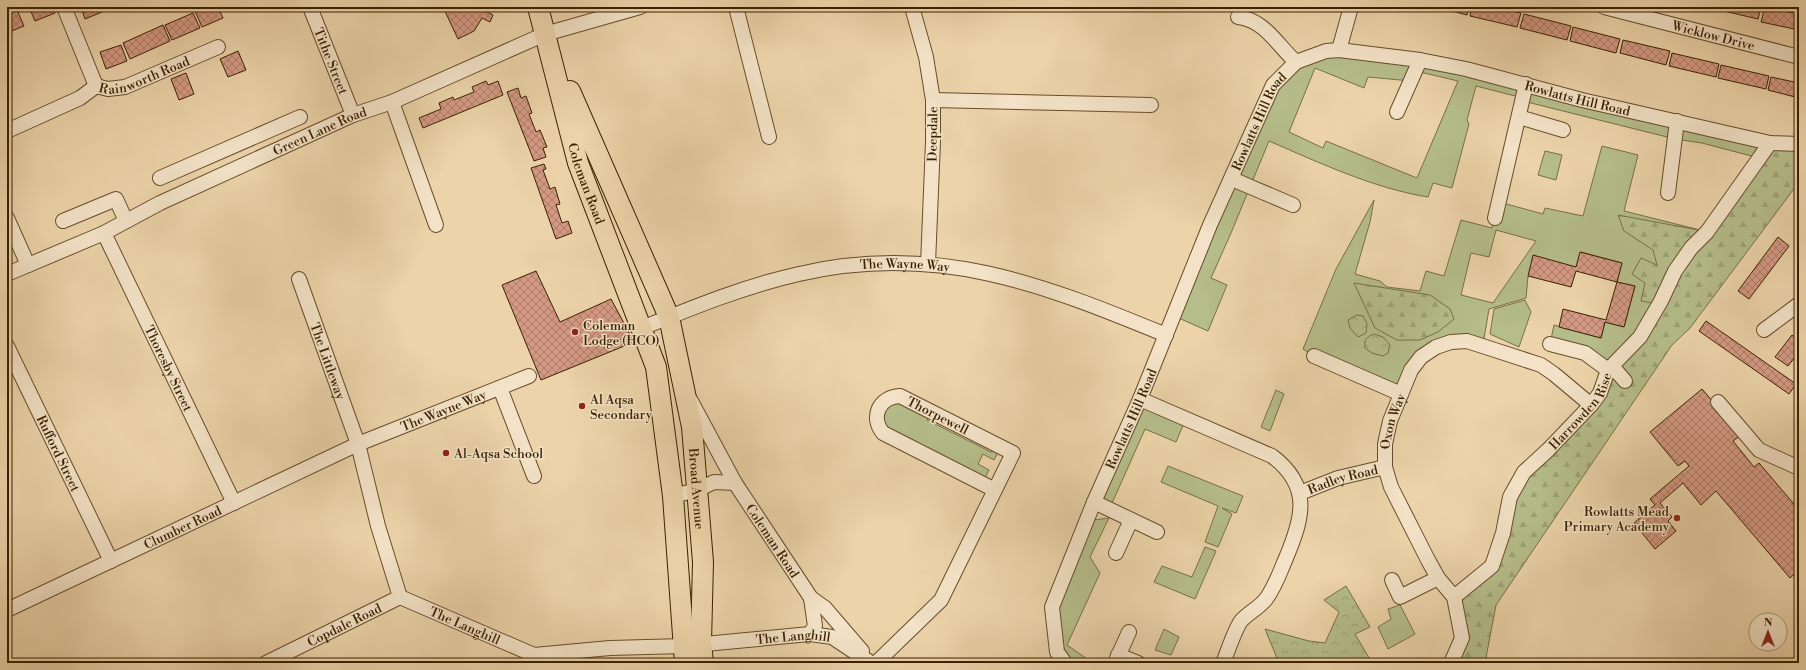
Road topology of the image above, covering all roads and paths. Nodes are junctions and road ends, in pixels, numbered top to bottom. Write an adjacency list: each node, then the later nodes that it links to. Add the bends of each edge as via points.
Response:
1 (64, 7): 17 (street)
2 (310, 7): 22 (street, Tithe Street)
3 (538, 7): 10 (highway, Coleman Road)
4 (640, 7): 10 (street, Green Lane Road)
5 (736, 7): 28 (street)
6 (912, 7): 18 (street, Deepdale, via 926,57)
7 (1351, 7): 12 (street)
8 (1604, 7): 13 (street, Wicklow Drive)
9 (1238, 17): 15 (street, via 1260,24)
10 (545, 34): 19 (street, Green Lane Road); 48 (highway, Coleman Road); 49 (highway, Coleman Road, via 578,162)
11 (218, 47): 17 (street, Rainworth Road, via 125,87 108,89)
12 (1339, 50): 14 (street, Rowlatts Hill Road); 15 (street, Rowlatts Hill Road, via 1326,51)
13 (1799, 57)
14 (1420, 60): 16 (street, Rowlatts Hill Road); 21 (street)
15 (1296, 62): 34 (street, Rowlatts Hill Road, via 1273,85)
16 (1526, 84): 24 (street); 25 (street, Rowlatts Hill Road, via 1582,100)
17 (96, 86): 27 (street, Rainworth Road, via 80,98)
18 (933, 100): 20 (street); 43 (street, Deepdale)
19 (392, 102): 22 (street, Green Lane Road); 41 (street)
20 (1150, 105)
21 (1397, 112)
22 (352, 115): 32 (street, Green Lane Road)
23 (300, 117): 31 (street)
24 (1519, 117): 26 (street); 38 (street)
25 (1677, 121): 29 (street, Rowlatts Hill Road); 35 (street)
26 (1563, 130)
27 (7, 131)
28 (770, 137)
29 (1770, 143): 30 (street, Rowlatts Hill Road); 55 (street, Harrowden Rise, via 1707,232 1691,248 1675,271 1640,337)
30 (1799, 144)
31 (234, 146): 32 (street); 33 (street)
32 (242, 165): 40 (street, Green Lane Road, via 160,202)
33 (160, 178)
34 (1232, 178): 36 (street); 51 (street, Rowlatts Hill Road, via 1210,225)
35 (1668, 193)
36 (1293, 205)
37 (7, 218): 44 (street)
38 (1495, 218)
39 (63, 221): 40 (street, via 116,199)
40 (126, 221): 42 (street, Green Lane Road)
41 (436, 225)
42 (104, 232): 44 (street, Green Lane Road); 74 (street, Thoresby Street)
43 (928, 264): 48 (street, The Wayne Way, via 875,263 800,273 740,290); 51 (street, The Wayne Way, via 980,270 1030,283)
44 (28, 265): 45 (street, Green Lane Road)
45 (7, 274)
46 (299, 279): 64 (street, The Littleway)
47 (1799, 304): 50 (street)
48 (669, 317): 49 (street, The Wayne Way); 58 (highway, Broad Avenue)
49 (642, 328): 72 (highway, Broad Avenue, via 656,367)
50 (1764, 330)
51 (1166, 335): 61 (street, Rowlatts Hill Road)
52 (1550, 344): 55 (street, via 1585,353)
53 (7, 346): 78 (street, Rufford Street)
54 (1314, 356): 60 (street)
55 (1610, 368): 57 (street); 63 (street, Harrowden Rise, via 1600,393)
56 (529, 376): 59 (street, The Wayne Way)
57 (1625, 381)
58 (684, 386): 68 (street, Coleman Road); 69 (highway, Broad Avenue, via 692,427)
59 (500, 388): 64 (street, The Wayne Way); 67 (street)
60 (1401, 394): 63 (street, Oxon Way, via 1411,370 1420,357 1443,344 1467,341 1541,365); 65 (street, Oxon Way, via 1390,421 1385,444)
61 (1140, 399): 71 (street, via 1272,456 1292,476); 73 (street, Rowlatts Hill Road)
62 (1718, 402): 66 (street, via 1759,450)
63 (1591, 405): 83 (street, Harrowden Rise, via 1524,472 1510,497 1503,534 1492,566)
64 (358, 444): 74 (street, Clumber Road); 81 (street, via 378,526)
65 (1385, 467): 71 (street, Radley Road, via 1338,478); 79 (street, Oxon Way, via 1391,487)
66 (1799, 468)
67 (534, 476)
68 (735, 484): 69 (street, via 714,482); 82 (street, Coleman Road)
69 (697, 490): 72 (street); 87 (highway, Broad Avenue, via 703,562)
70 (995, 490): 70 (street, Thorpewell, via 883,433 876,417 880,405 889,398 900,396 1013,453); 92 (street, Thorpewell, via 941,600)
71 (1300, 493): 95 (street, via 1299,524 1280,573 1267,598 1241,622)
72 (674, 496): 87 (highway, Broad Avenue)
73 (1094, 502): 75 (street); 93 (street, Rowlatts Hill Road, via 1052,607 1057,652)
74 (234, 503): 78 (street, Clumber Road)
75 (1131, 520): 76 (street); 77 (street)
76 (1157, 532)
77 (1116, 554)
78 (111, 561): 84 (street, Clumber Road)
79 (1438, 578): 80 (street, via 1400,597); 83 (street, Oxon Way)
80 (1392, 580)
81 (400, 598): 87 (street, The Langhill, via 534,656 610,648); 89 (street, Copdale Road)
82 (811, 598): 86 (street, Coleman Road, via 816,626); 91 (street, Coleman Road, via 825,608)
83 (1454, 598): 96 (street, Oxon Way, via 1462,638)
84 (7, 610)
85 (1129, 632): 88 (street)
86 (810, 634): 87 (street, The Langhill); 91 (street, The Langhill, via 832,637)
87 (690, 651): 90 (highway, Broad Avenue)
88 (1117, 659): 94 (street)
89 (266, 663)
90 (703, 663)
91 (872, 663)
92 (876, 663)
93 (1065, 663)
94 (1138, 663)
95 (1223, 663)
96 (1451, 663)

